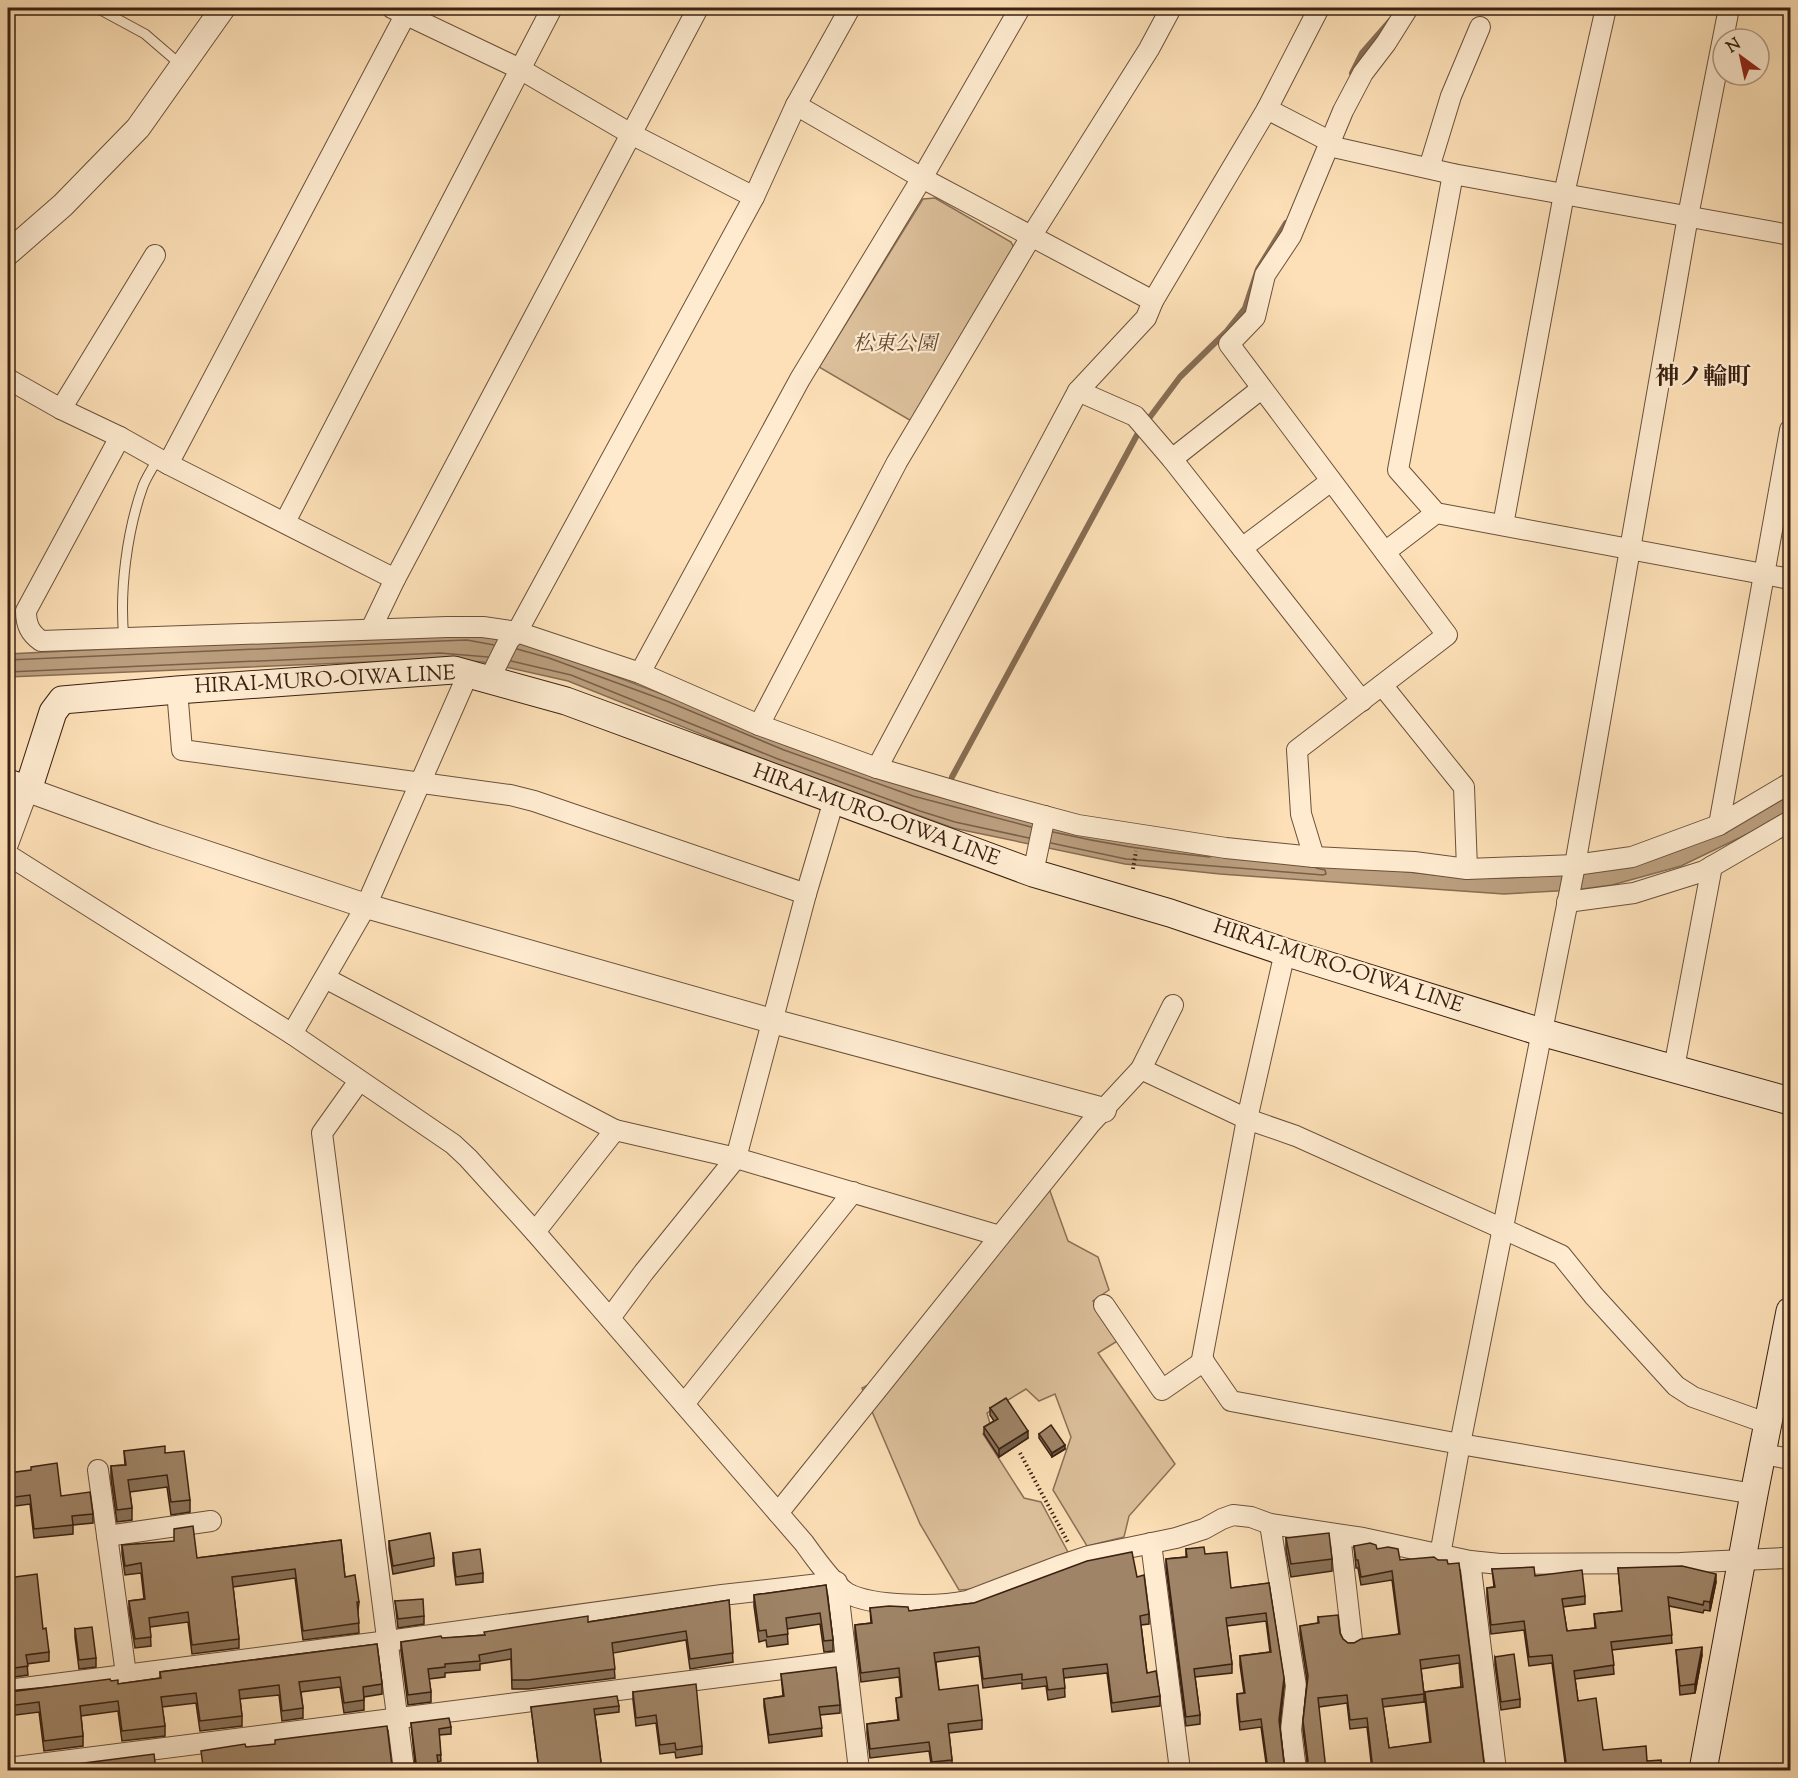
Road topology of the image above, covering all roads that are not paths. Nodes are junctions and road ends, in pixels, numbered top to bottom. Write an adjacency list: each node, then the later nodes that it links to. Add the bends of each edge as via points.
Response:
1 (97, 8): 14 (lane, via 145,34)
2 (223, 8): 14 (street)
3 (552, 8): 15 (street)
4 (698, 8): 18 (street)
5 (850, 8): 16 (street)
6 (1020, 8): 22 (street)
7 (1171, 8): 26 (street)
8 (1319, 8): 17 (street)
9 (1408, 8): 19 (street, via 1362,73)
10 (1606, 8): 23 (street)
11 (1729, 8): 25 (street)
12 (402, 10): 15 (street); 38 (street)
13 (1480, 27): 20 (street, via 1450,96)
14 (183, 67): 28 (street, via 138,128 63,205)
15 (520, 69): 18 (street); 41 (street)
16 (796, 105): 22 (street); 24 (street)
17 (1267, 109): 19 (street); 30 (street)
18 (631, 134): 24 (street); 47 (street)
19 (1330, 144): 20 (street); 32 (street, via 1291,237 1265,275 1255,317 1229,344)
20 (1429, 168): 21 (street)
21 (1453, 174): 23 (street); 40 (street, via 1398,470)
22 (922, 177): 26 (street); 52 (street, via 800,380)
23 (1564, 194): 25 (street); 42 (street)
24 (754, 197): 50 (street)
25 (1688, 216): 27 (street); 44 (street)
26 (1032, 235): 30 (street); 57 (street, via 897,462)
27 (1791, 235)
28 (8, 253)
29 (155, 255): 34 (street)
30 (1153, 301): 33 (street, via 1146,318)
31 (8, 379): 34 (street)
32 (1261, 389): 37 (street); 39 (street)
33 (1078, 391): 37 (street, via 1134,416); 58 (street)
34 (60, 409): 36 (street)
35 (1791, 430): 46 (street)
36 (120, 437): 38 (street); 51 (street, via 26,611 26,621 40,641)
37 (1172, 459): 43 (street)
38 (163, 460): 41 (street); 51 (lane, via 144,483 136,506 124,585)
39 (1331, 482): 43 (street); 45 (street)
40 (1436, 513): 42 (street); 45 (street)
41 (285, 522): 47 (street)
42 (1503, 525): 44 (street)
43 (1242, 548): 56 (street)
44 (1630, 549): 46 (street); 70 (street)
45 (1385, 552): 54 (street, via 1447,635)
46 (1763, 574): 48 (street); 65 (street)
47 (395, 579): 49 (street)
48 (1791, 579)
49 (371, 629): 50 (street, via 483,627); 51 (street)
50 (513, 636): 52 (street); 53 (street)
51 (124, 639)
52 (640, 673): 57 (street)
53 (484, 674): 55 (main road, HIRAI-MURO-OIWA LINE, via 454,670); 59 (street); 62 (main road, HIRAI-MURO-OIWA LINE)
54 (1382, 685): 56 (street); 72 (street, via 1464,786)
55 (177, 690): 59 (street, via 182,750); 61 (main road, HIRAI-MURO-OIWA LINE, via 62,700)
56 (1362, 701): 68 (street, via 1298,750 1302,814)
57 (759, 725): 58 (street)
58 (877, 768): 63 (street)
59 (418, 783): 73 (street, via 534,801); 75 (street)
60 (1791, 783): 65 (street)
61 (18, 786): 66 (street); 75 (street)
62 (834, 800): 69 (main road, HIRAI-MURO-OIWA LINE); 73 (street)
63 (1045, 816): 68 (street, via 1144,836); 69 (street)
64 (1791, 821): 71 (street)
65 (1719, 825): 70 (street, via 1632,857)
66 (8, 844)
67 (8, 855): 81 (street)
68 (1314, 857): 72 (street)
69 (1035, 863): 76 (main road, HIRAI-MURO-OIWA LINE)
70 (1575, 865): 72 (street); 74 (street)
71 (1712, 866): 74 (street, via 1634,893); 82 (street)
72 (1467, 869)
73 (806, 894): 79 (street)
74 (1567, 903): 80 (street)
75 (366, 906): 77 (street); 79 (street)
76 (1286, 952): 80 (main road, HIRAI-MURO-OIWA LINE); 87 (street)
77 (325, 978): 81 (street); 88 (street)
78 (1173, 1005): 83 (street)
79 (772, 1021): 86 (street); 89 (street)
80 (1541, 1032): 82 (main road, HIRAI-MURO-OIWA LINE); 91 (street)
81 (292, 1034): 84 (street)
82 (1674, 1068): 85 (main road, HIRAI-MURO-OIWA LINE)
83 (1141, 1069): 86 (street); 87 (street)
84 (359, 1081): 92 (street, via 453,1144); 117 (street, via 322,1133)
85 (1791, 1101)
86 (1104, 1110): 93 (street)
87 (1247, 1119): 91 (street, via 1296,1136); 97 (street)
88 (615, 1130): 89 (street); 92 (street)
89 (736, 1158): 90 (street); 96 (street)
90 (853, 1192): 93 (street); 98 (street)
91 (1503, 1229): 99 (street, via 1561,1255 1676,1386 1693,1397); 100 (street)
92 (535, 1232): 96 (street)
93 (1000, 1236): 105 (street)
94 (1104, 1305): 97 (street, via 1162,1390)
95 (1791, 1311): 99 (main road)
96 (610, 1318): 98 (street)
97 (1204, 1362): 100 (street, via 1231,1401)
98 (684, 1404): 105 (street)
99 (1769, 1424): 101 (main road)
100 (1460, 1444): 104 (street); 111 (street)
101 (1763, 1454): 102 (street); 104 (main road)
102 (1791, 1459)
103 (98, 1470): 109 (street)
104 (1754, 1494): 114 (main road)
105 (778, 1514): 115 (street)
106 (211, 1521): 109 (street)
107 (1270, 1524): 108 (street); 110 (street, via 1233,1515 1204,1529); 126 (street, via 1296,1686 1291,1730)
108 (1340, 1534): 111 (street); 116 (street)
109 (107, 1536): 119 (street)
110 (1151, 1543): 115 (street, via 1078,1560 952,1604 908,1605 873,1600 846,1592); 125 (street)
111 (1440, 1555): 113 (street)
112 (1791, 1560): 114 (street)
113 (1470, 1561): 114 (street, via 1500,1564); 127 (street)
114 (1743, 1561): 128 (main road)
115 (837, 1582): 117 (street); 118 (street)
116 (1352, 1640)
117 (388, 1641): 119 (street); 121 (street)
118 (846, 1661): 121 (street); 124 (street)
119 (126, 1674): 120 (street)
120 (8, 1690)
121 (398, 1718): 122 (street); 123 (street)
122 (8, 1768)
123 (404, 1770)
124 (859, 1770)
125 (1180, 1770)
126 (1296, 1770)
127 (1496, 1770)
128 (1703, 1770)

